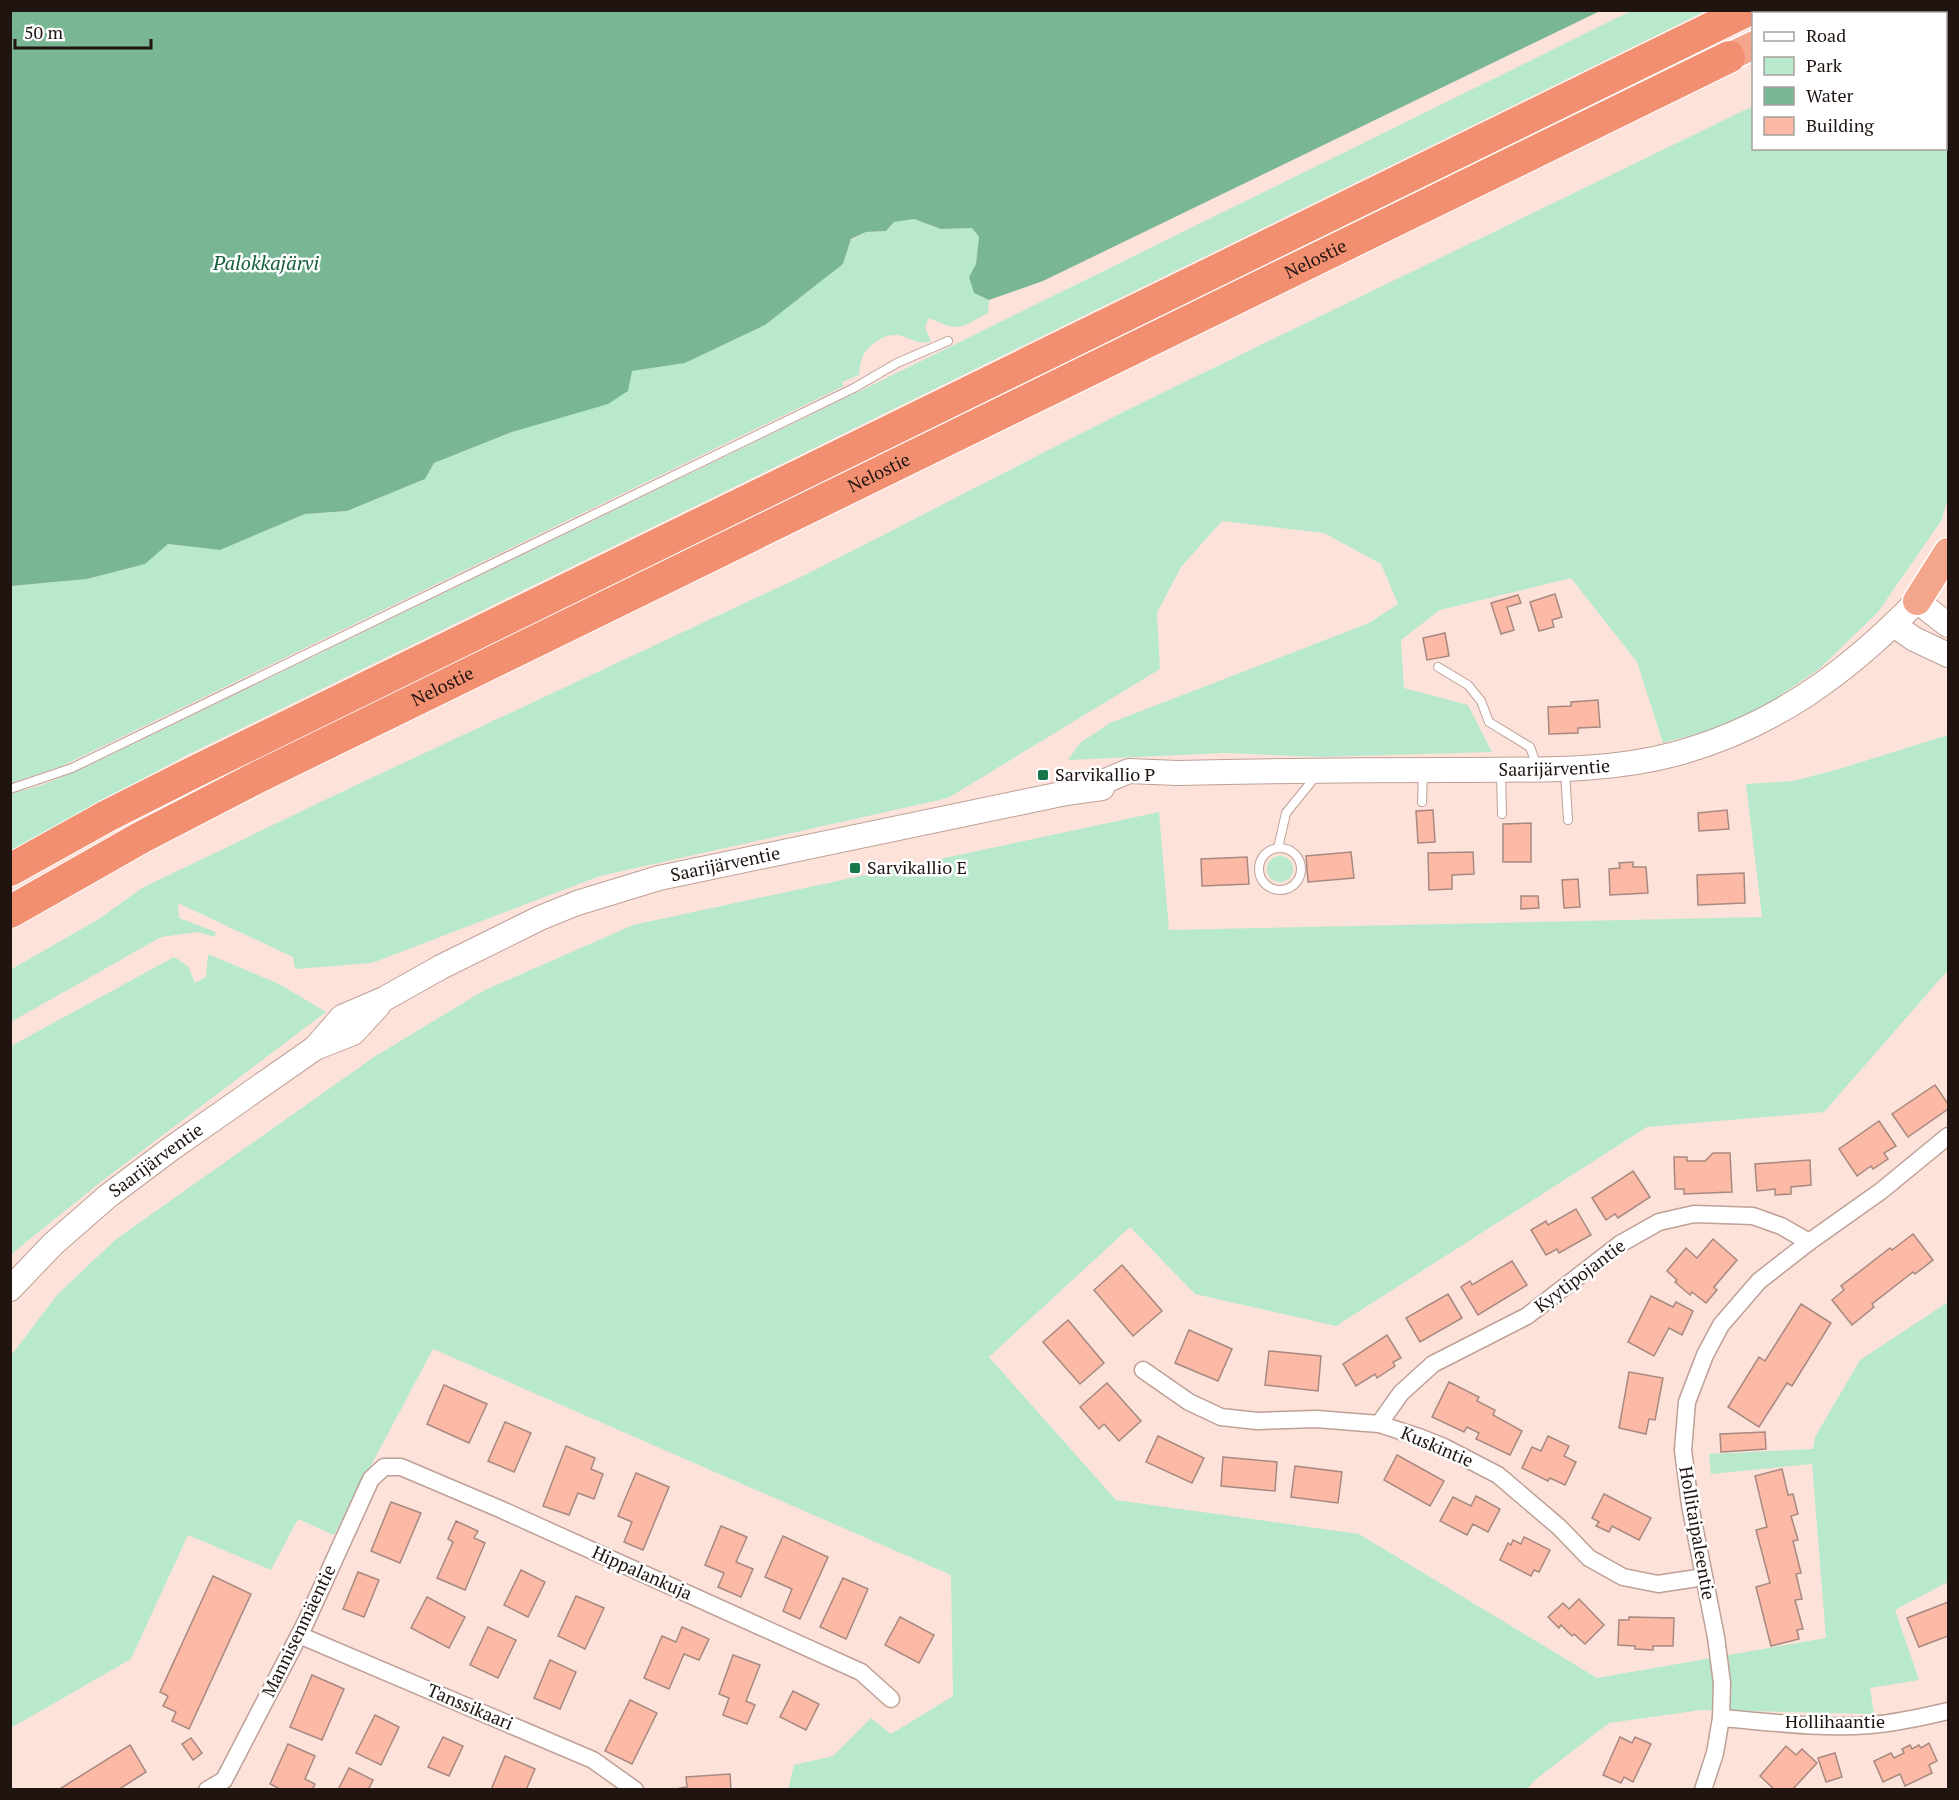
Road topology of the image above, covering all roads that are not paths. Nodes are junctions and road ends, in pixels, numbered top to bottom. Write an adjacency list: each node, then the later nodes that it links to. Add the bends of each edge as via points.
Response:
1 (1748, 10): 20 (highway, Nelostie, via 196,771)
2 (1741, 51): 21 (highway, Nelostie, via 260,776)
3 (948, 340): 15 (lane, via 72,768)
4 (1948, 552): 5 (highway)
5 (1917, 601): 6 (main road, Saarijärventie); 7 (main road)
6 (1894, 625): 8 (main road); 12 (main road, Saarijärventie, via 1826,683 1741,731 1675,754)
7 (1948, 625)
8 (1948, 656)
9 (1438, 667): 11 (lane, via 1468,685 1481,701 1489,722 1530,747)
10 (1501, 769): 11 (main road, Saarijärventie); 13 (main road, Saarijärventie); 17 (lane)
11 (1538, 769): 12 (main road, Saarijärventie)
12 (1565, 769): 18 (lane)
13 (1423, 770): 14 (main road, Saarijärventie); 16 (lane)
14 (1319, 771): 19 (lane, via 1286,813); 24 (main road, Saarijärventie, via 1178,773 1131,786 1086,789 670,876 620,888 540,918 384,999 353,1033 315,1048 108,1196 53,1244)
15 (10, 789)
16 (1422, 802)
17 (1502, 814)
18 (1568, 820)
19 (1278, 848): 19 (lane, via 1270,850 1258,868 1263,883 1273,890 1284,890 1297,882 1300,862 1294,853)
20 (10, 870)
21 (10, 912)
22 (1948, 1136): 23 (street, Hollitaipaleentie, via 1881,1191)
23 (1809, 1242): 26 (street, Kyytipojantie, via 1753,1216 1694,1214 1659,1222 1620,1244 1527,1316 1433,1365 1401,1393); 28 (street, Hollitaipaleentie, via 1759,1281 1722,1324 1705,1355 1688,1402 1683,1450)
24 (10, 1289)
25 (1143, 1370): 26 (street, Kuskintie, via 1189,1402 1221,1418)
26 (1379, 1424): 28 (street, Kuskintie, via 1444,1447 1498,1475 1589,1558 1623,1577 1658,1584)
27 (384, 1467): 29 (street, Mannisenmäentie, via 371,1479); 30 (street, Hippalankuja, via 401,1467 500,1509 861,1672)
28 (1704, 1577): 32 (street, Hollitaipaleentie, via 1722,1683)
29 (299, 1635): 33 (street, Mannisenmäentie); 35 (street, Tanssikaari, via 593,1760)
30 (891, 1700)
31 (1948, 1711): 32 (street, Hollihaantie, via 1870,1725)
32 (1721, 1718): 36 (street, Hollitaipaleentie)
33 (228, 1785): 34 (street, Mannisenmäentie)
34 (207, 1790)
35 (636, 1790)
36 (1703, 1790)

